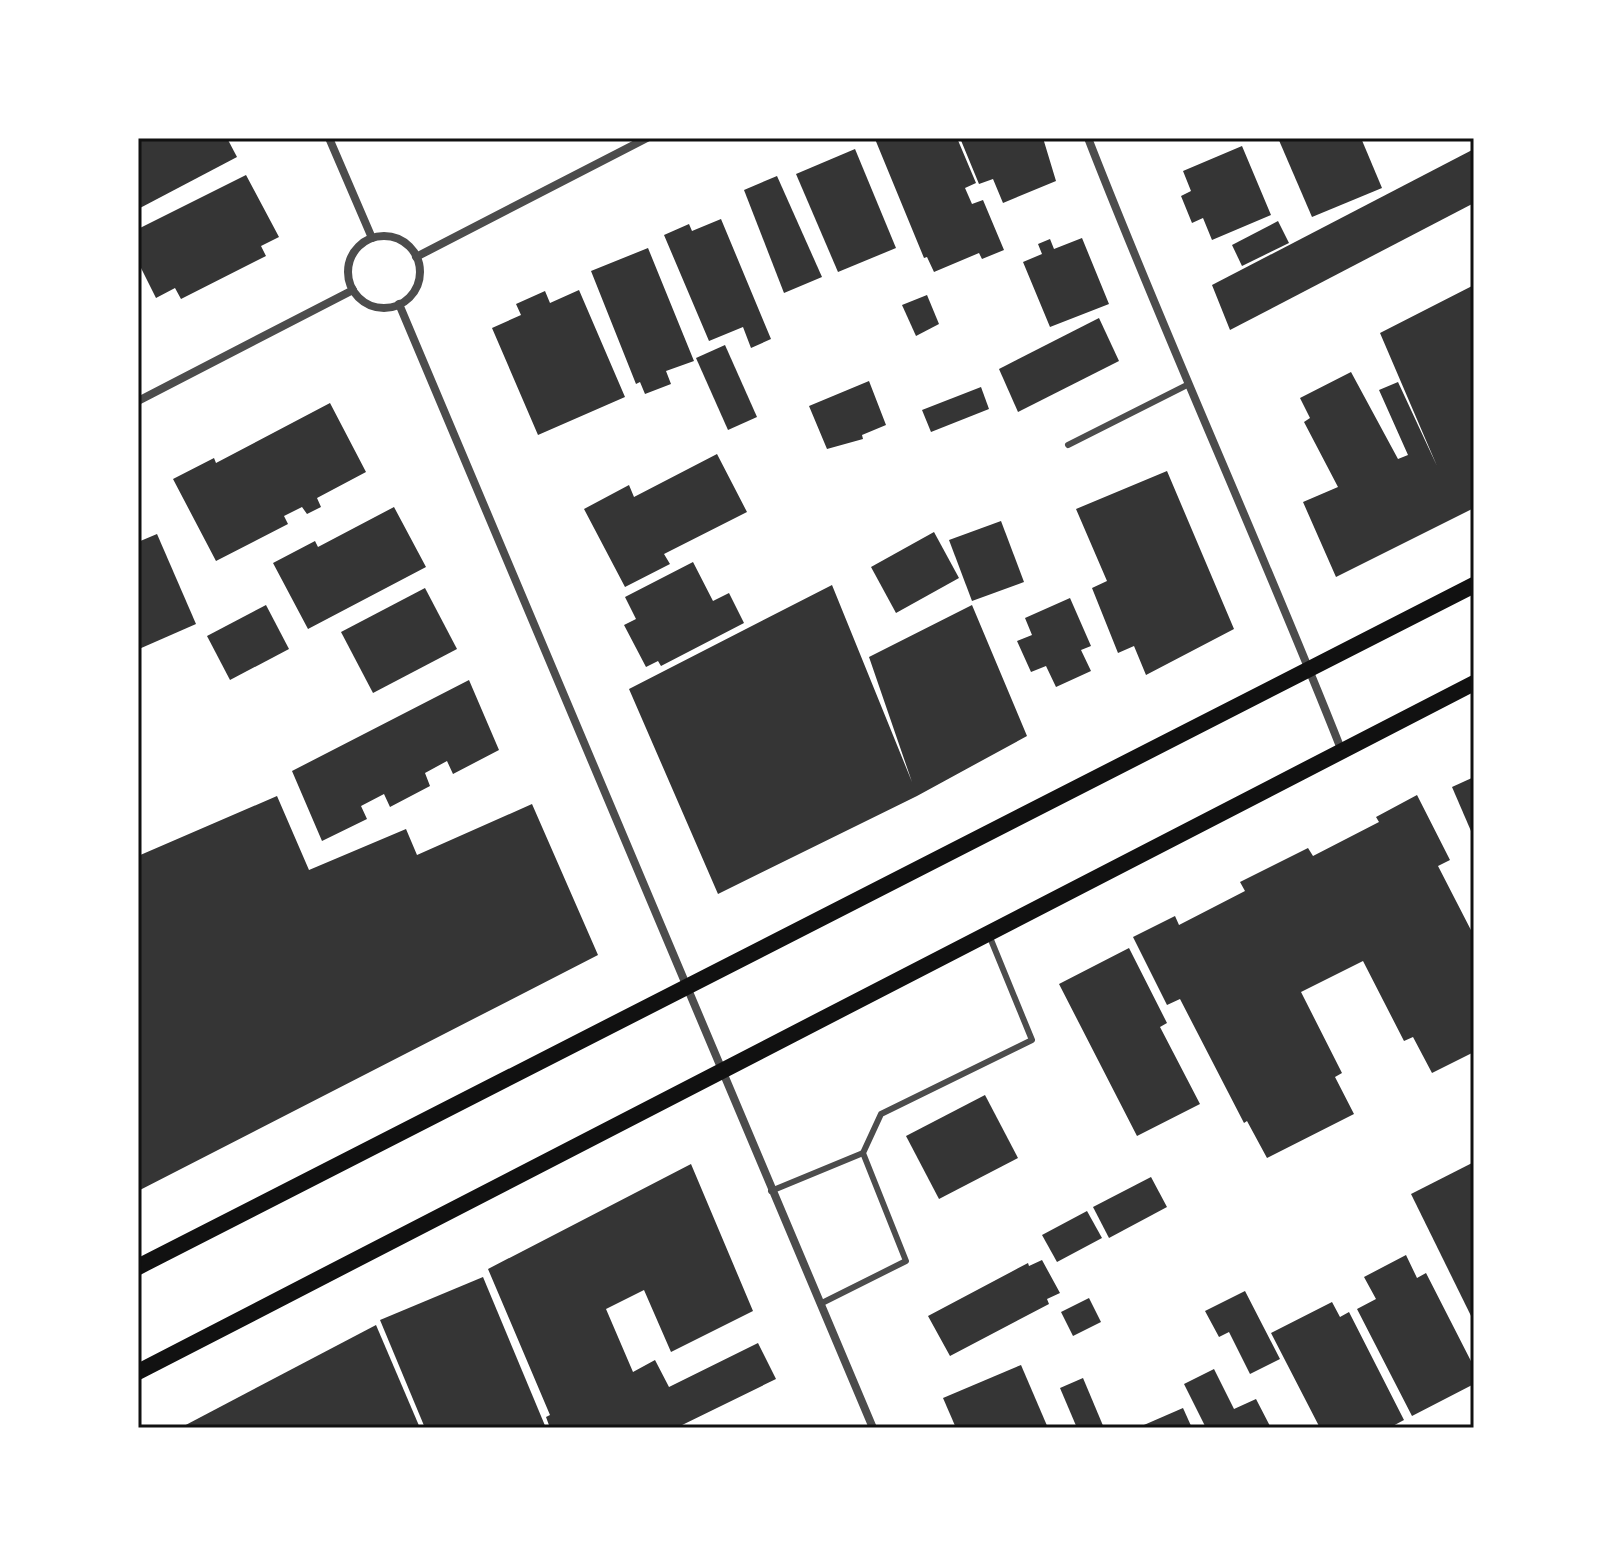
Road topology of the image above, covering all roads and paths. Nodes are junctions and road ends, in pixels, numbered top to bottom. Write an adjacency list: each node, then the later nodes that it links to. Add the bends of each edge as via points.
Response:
1 (329, 138): 4 (street)
2 (647, 138): 5 (street)
3 (1088, 138): 8 (street)
4 (372, 238): 5 (street, via 402,242); 6 (street, via 361,244 348,266)
5 (416, 257): 7 (street, via 419,279)
6 (353, 290): 7 (street, via 369,305); 9 (street)
7 (399, 304): 16 (street)
8 (1187, 385): 10 (lane); 12 (street)
9 (138, 401)
10 (1068, 445)
11 (1474, 585): 12 (main road)
12 (1309, 669): 14 (street); 16 (main road)
13 (1474, 683): 14 (main road)
14 (1341, 749): 15 (main road)
15 (988, 932): 17 (main road); 18 (lane, via 1032,1040 881,1114)
16 (685, 987): 17 (street); 20 (main road)
17 (720, 1071): 19 (street); 22 (main road)
18 (863, 1153): 19 (lane); 21 (lane, via 906,1261)
19 (771, 1191): 21 (street)
20 (138, 1267)
21 (820, 1304): 23 (street)
22 (138, 1372)
23 (873, 1428)

